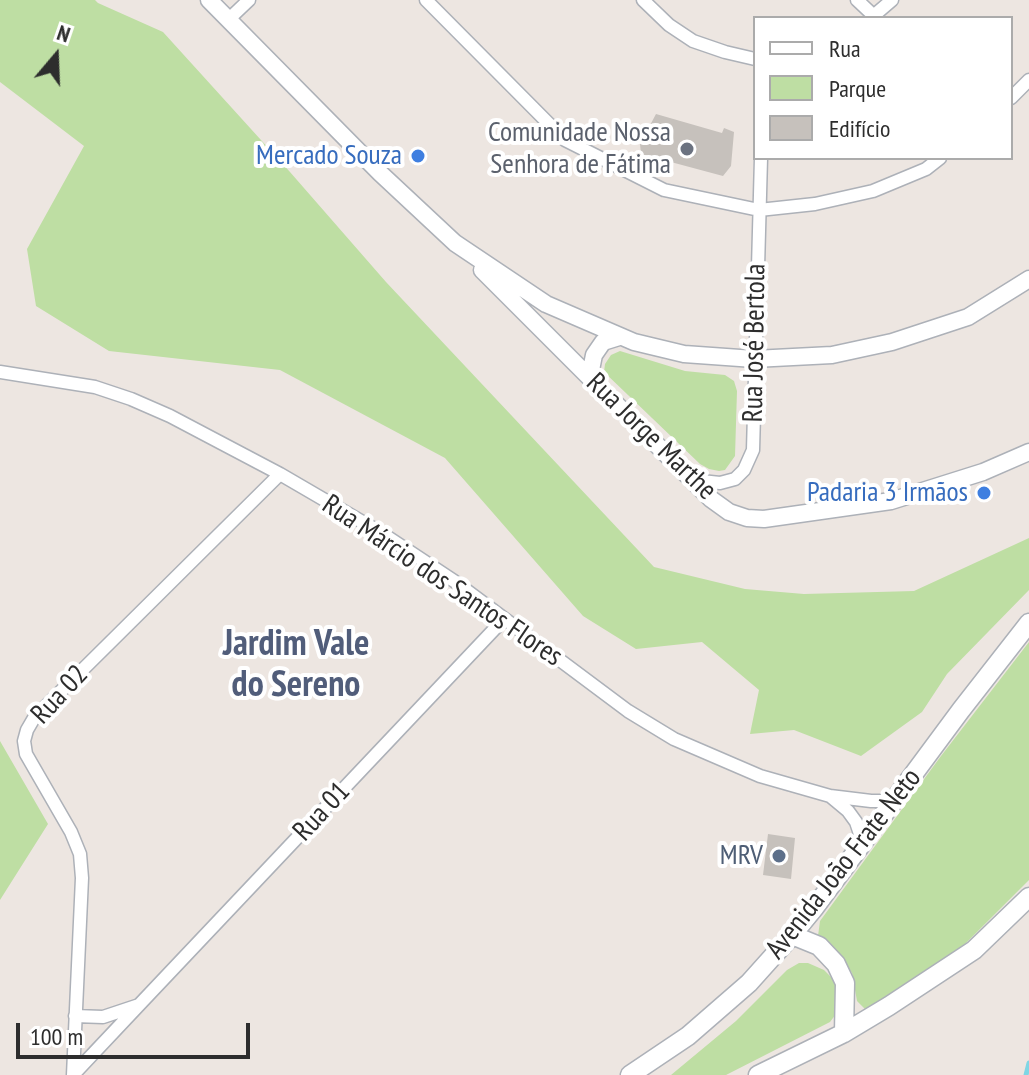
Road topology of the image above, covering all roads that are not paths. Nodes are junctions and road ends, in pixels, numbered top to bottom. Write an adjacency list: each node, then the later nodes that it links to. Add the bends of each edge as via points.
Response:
1 (209, 0): 9 (street)
2 (249, 0): 9 (street)
3 (426, 0): 15 (street, via 565,140 664,190)
4 (643, 0): 10 (street, via 693,41)
5 (857, 0): 7 (street)
6 (892, 0): 8 (street)
7 (872, 16)
8 (874, 16)
9 (229, 19): 16 (street)
10 (753, 59)
11 (1029, 80): 12 (street)
12 (1013, 96)
13 (761, 160): 15 (street, Rua José Bertola)
14 (937, 160): 15 (street, via 873,191)
15 (759, 210): 19 (street, Rua José Bertola)
16 (455, 243): 18 (street, via 546,304); 21 (street, Rua Jorge Marthe)
17 (1029, 279): 19 (street, via 968,317 892,342 832,355)
18 (619, 337): 19 (street, via 684,354); 21 (street, via 603,342 594,355 591,370)
19 (754, 359): 24 (street, Rua José Bertola, via 753,450 744,470 727,482)
20 (0, 372): 23 (street, Rua Márcio dos Santos Flores, via 95,387 131,399)
21 (598, 386): 24 (street, Rua Jorge Marthe)
22 (1029, 452): 24 (street, Rua Jorge Marthe, via 891,501 764,519 729,512)
23 (280, 474): 25 (street, Rua Márcio dos Santos Flores, via 383,534); 33 (street, Rua 02, via 40,711 27,730 26,754 80,854)
24 (692, 480)
25 (504, 619): 27 (street, Rua Márcio dos Santos Flores, via 674,739 760,776); 32 (street, Rua 01)
26 (1029, 623): 28 (main road, Avenida João Frate Neto)
27 (830, 796): 28 (street, Rua Márcio dos Santos Flores, via 882,801); 29 (street, via 856,822)
28 (897, 796): 29 (main road, Avenida João Frate Neto)
29 (860, 844): 31 (main road, Avenida João Frate Neto)
30 (1029, 897): 34 (main road, via 974,950)
31 (792, 935): 34 (main road, via 819,946 836,964 845,983); 36 (main road, Avenida João Frate Neto, via 749,983 688,1036)
32 (139, 1005): 33 (street, Rua 01, via 103,1017); 35 (street, Rua 01)
33 (75, 1016): 35 (street, Rua 02)
34 (844, 1033): 37 (main road)
35 (73, 1075)
36 (630, 1075)
37 (758, 1075)

